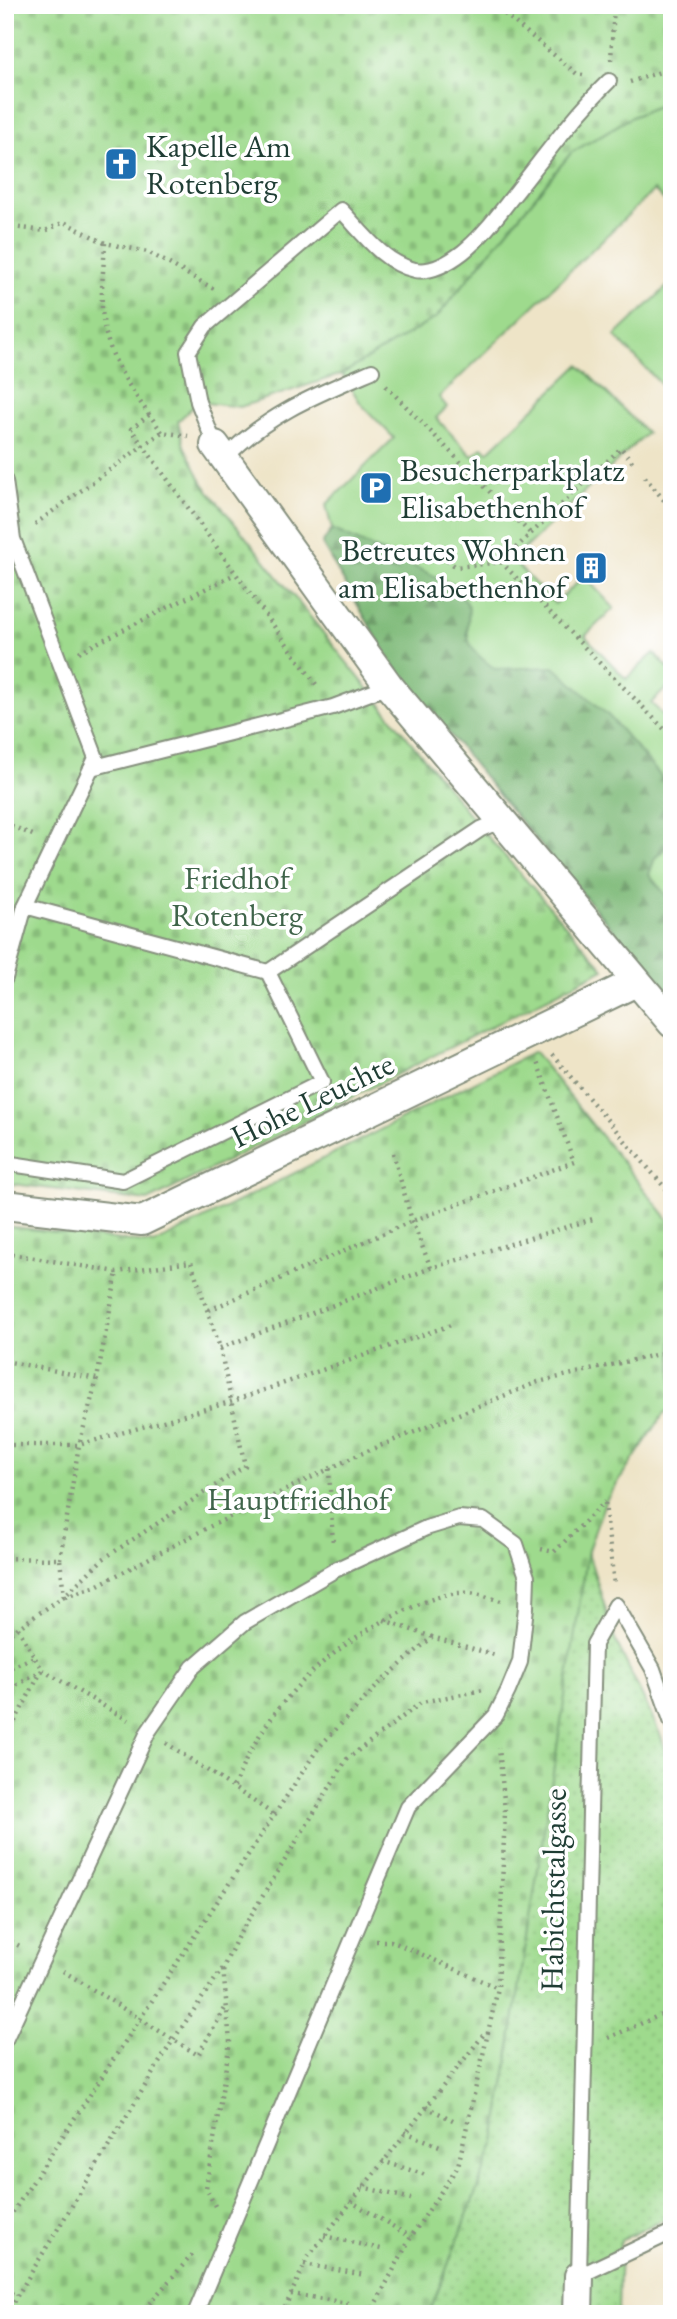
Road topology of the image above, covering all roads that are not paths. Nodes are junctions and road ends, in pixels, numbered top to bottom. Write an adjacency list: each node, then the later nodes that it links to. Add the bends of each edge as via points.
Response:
1 (609, 81): 3 (lane, via 494,220 466,251 442,267 417,270 399,264 341,210 205,326 188,352 198,402)
2 (372, 371): 3 (lane, via 293,405)
3 (220, 452): 5 (street)
4 (5, 481): 6 (lane, via 13,539 96,758)
5 (389, 686): 6 (lane, via 333,707); 7 (street)
6 (91, 768): 8 (lane)
7 (500, 821): 9 (lane, via 481,829); 11 (street)
8 (25, 906): 9 (lane); 10 (lane)
9 (268, 972): 13 (lane, via 322,1082 123,1181)
10 (5, 978)
11 (636, 982): 12 (street); 14 (street, Hohe Leuchte, via 142,1221)
12 (672, 1023)
13 (5, 1163)
14 (5, 1205)
15 (672, 1723): 18 (lane, Habichtstalgasse, via 653,1669 616,1605 594,1644)
16 (5, 2040): 19 (lane, via 148,1732 193,1667 245,1622 335,1570 425,1528 459,1518 483,1521 516,1544 527,1577 526,1607 520,1662 508,1691 496,1715 408,1807)
17 (672, 2232): 18 (lane)
18 (579, 2276): 20 (street, Habichtstalgasse)
19 (195, 2314)
20 (578, 2314)

